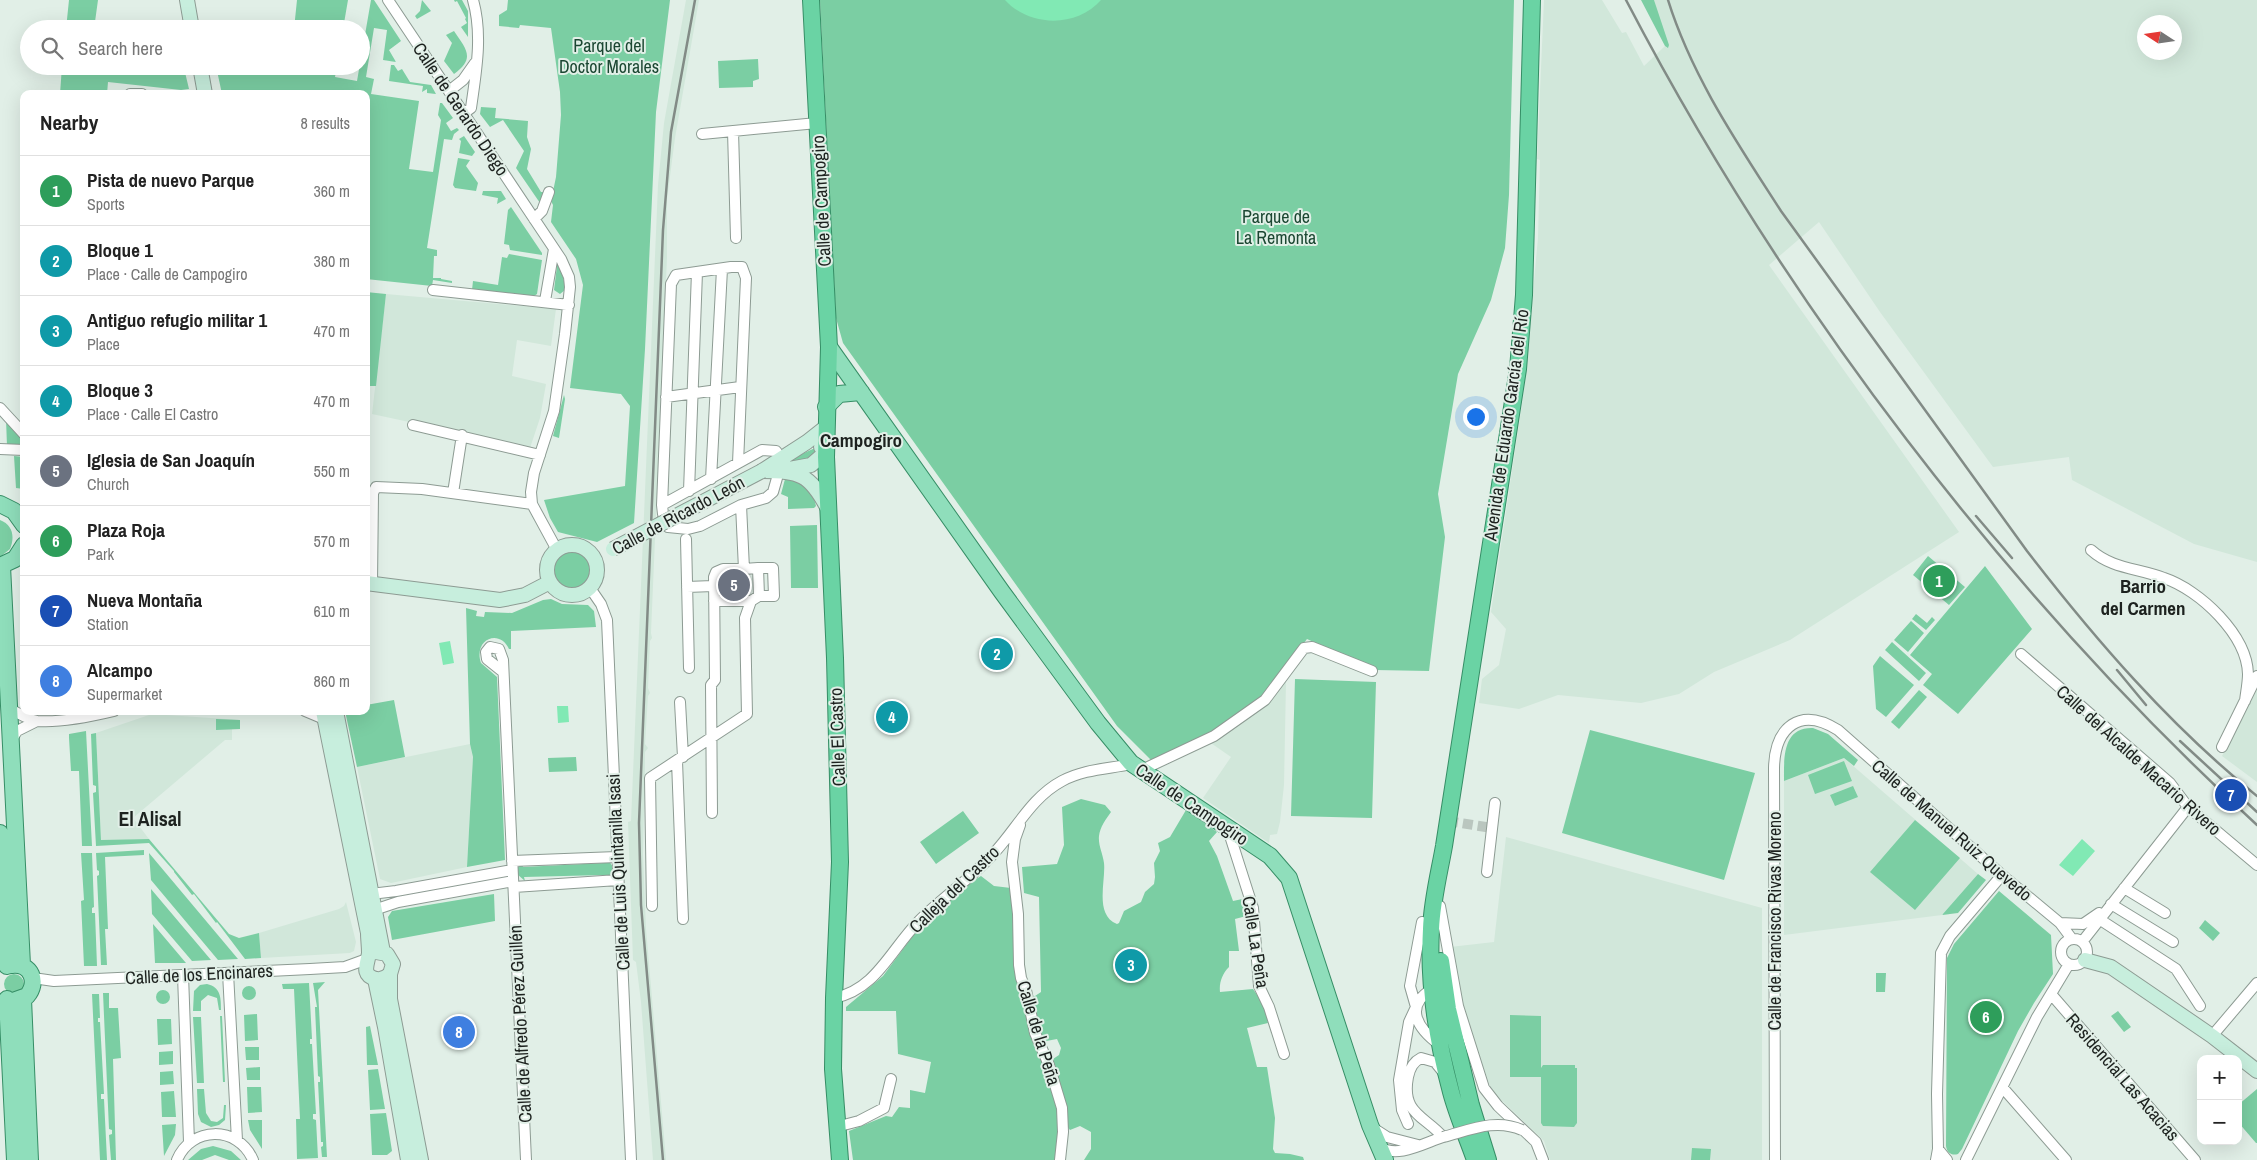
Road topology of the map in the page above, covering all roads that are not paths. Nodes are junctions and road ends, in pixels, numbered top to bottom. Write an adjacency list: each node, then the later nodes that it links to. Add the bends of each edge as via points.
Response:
1 (187, 0): 6 (main road)
2 (388, 0): 10 (street, Calle de Gerardo Diego)
3 (473, 0): 7 (street, via 478,18)
4 (811, 0): 12 (highway, Calle de Campogiro)
5 (1532, 0): 94 (highway, Avenida de Eduardo García del Río, via 1524,296 1518,369)
6 (190, 20)
7 (476, 62): 10 (street, via 463,80); 11 (street, via 471,108)
8 (202, 75): 9 (main road)
9 (204, 90)
10 (449, 91): 11 (street, Calle de Gerardo Diego)
11 (464, 113): 16 (street, Calle de Gerardo Diego)
12 (817, 123): 13 (street); 24 (highway, Calle de Campogiro)
13 (733, 131): 14 (street); 17 (street)
14 (702, 134)
15 (548, 192): 16 (street, via 542,210)
16 (534, 219): 18 (street, Calle de Gerardo Diego)
17 (736, 238)
18 (554, 249): 22 (street); 23 (street, Calle de Gerardo Diego, via 568,277)
19 (722, 268): 20 (street); 25 (street, via 742,267 746,278); 26 (street)
20 (697, 272): 28 (street); 29 (street, via 676,275 671,284)
21 (432, 290): 22 (street)
22 (545, 301): 23 (street)
23 (569, 305): 40 (street, Calle de Gerardo Diego, via 554,411)
24 (829, 347): 27 (main road, Calle de Campogiro); 30 (highway, Calle El Castro)
25 (740, 387): 26 (street); 41 (street)
26 (715, 392): 28 (street); 43 (street)
27 (861, 392): 30 (main road, via 839,394); 87 (main road, Calle de Campogiro, via 1098,723)
28 (691, 395): 29 (street); 44 (street)
29 (666, 397): 49 (street)
30 (826, 407): 33 (highway, Calle El Castro)
31 (0, 408): 34 (street)
32 (414, 425): 35 (street)
33 (826, 426): 36 (main road); 39 (highway, Calle El Castro)
34 (20, 430)
35 (462, 435): 40 (street); 45 (street)
36 (807, 442): 39 (main road, via 818,444); 42 (main road)
37 (0, 449): 38 (street)
38 (20, 450)
39 (826, 452): 42 (main road, Calle de Ricardo León, via 811,465); 50 (highway, Calle El Castro)
40 (540, 455): 47 (street, Calle de Gerardo Diego, via 532,484)
41 (738, 463): 42 (street, Calle de Ricardo León, via 762,450 776,450); 43 (street, Calle de Ricardo León)
42 (780, 464): 48 (street, via 773,492 766,498); 50 (main road, Calle de Ricardo León, via 810,480); 57 (main road, Calle de Ricardo León, bridge)
43 (711, 479): 44 (street, Calle de Ricardo León)
44 (688, 491): 49 (street, Calle de Ricardo León)
45 (454, 494): 47 (street); 56 (street, via 376,487)
46 (0, 504): 51 (main road, via 14,511)
47 (532, 504): 53 (street)
48 (740, 505): 49 (street, via 688,529 674,526 676,515); 60 (street)
49 (662, 509)
50 (829, 509): 128 (highway, Calle El Castro, via 840,862)
51 (20, 519)
52 (686, 539): 64 (street)
53 (557, 550): 57 (main road, via 565,546 580,546 592,553); 61 (main road, via 547,567)
54 (2091, 550): 73 (street, via 2101,559 2164,577 2208,605 2234,635 2242,651 2248,673)
55 (20, 552): 58 (main road, via 15,559)
56 (370, 554)
57 (595, 560): 65 (main road, via 598,572)
58 (1, 566): 75 (main road)
59 (758, 568): 60 (street); 66 (street); 66 (street, via 773,568 774,596)
60 (744, 569): 63 (street, via 716,572)
61 (550, 582): 62 (main road, via 525,595 500,600); 65 (main road, via 565,594 578,594)
62 (370, 584)
63 (713, 586): 64 (street); 67 (street)
64 (687, 587): 69 (street)
65 (590, 588): 95 (street, Calle de Luis Quintanilla Isasi, via 607,620)
66 (755, 599): 67 (street); 83 (street, via 745,618 747,714)
67 (714, 601): 83 (street)
68 (2021, 654): 89 (street, Calle del Alcalde Macario Rivero, via 2170,783)
69 (689, 668)
70 (502, 671): 96 (street)
71 (1372, 671): 87 (street, Calleja del Castro, via 1312,647 1304,648 1265,700 1214,736)
72 (2257, 676): 73 (street)
73 (2245, 701): 85 (street)
74 (680, 702): 86 (street)
75 (9, 708): 76 (street); 84 (main road)
76 (20, 715)
77 (21, 715): 81 (street)
78 (97, 715): 81 (street)
79 (327, 715): 103 (main road)
80 (327, 715): 115 (main road, via 366,924)
81 (37, 721): 84 (street, via 17,731)
82 (1827, 723): 99 (street, Calle de Manuel Ruiz Quevedo); 164 (street, Calle de Francisco Rivas Moreno, via 1798,721 1786,728 1774,754)
83 (711, 738): 86 (street); 90 (street)
84 (10, 742): 119 (main road)
85 (2222, 747)
86 (680, 759): 105 (street, via 650,778); 108 (street)
87 (1137, 768): 91 (street, Calleja del Castro, via 1097,769 1062,781 1042,795); 92 (main road, Calle de Campogiro)
88 (1495, 803): 98 (street)
89 (2188, 807): 97 (street, Calle del Alcalde Macario Rivero); 102 (street)
90 (712, 813)
91 (1022, 817): 128 (street, Calleja del Castro, via 979,869 918,922 874,977 849,995); 159 (street, Calle de la Peña, via 1012,862 1019,965 1035,1033 1062,1108)
92 (1232, 830): 135 (street, Calle La Peña, via 1231,839 1253,908 1259,986 1270,1007); 142 (main road, Calle de Campogiro, via 1270,856 1289,878)
93 (0, 833): 119 (main road)
94 (1444, 846): 125 (highway, Avenida de Eduardo García del Río, via 1431,930); 131 (highway, Avenida de Eduardo García del Río, via 1441,966)
95 (617, 857): 96 (street); 100 (street, Calle de Luis Quintanilla Isasi)
96 (512, 865): 101 (street, Calle de Alfredo Pérez Guillén); 103 (street)
97 (2257, 865)
98 (1487, 872)
99 (2002, 875): 111 (street, Calle de Manuel Ruiz Quevedo); 148 (street, via 1950,936 1941,953)
100 (618, 880): 101 (street); 157 (street, Calle de Luis Quintanilla Isasi)
101 (514, 884): 106 (street, via 398,902); 156 (street, Calle de Alfredo Pérez Guillén)
102 (2124, 888): 104 (street); 107 (street)
103 (371, 894): 106 (main road)
104 (2114, 900): 109 (street); 111 (street, via 2083,924); 113 (street)
105 (652, 906)
106 (374, 910): 114 (main road)
107 (2165, 913)
108 (683, 919)
109 (2099, 919): 112 (street); 130 (street, via 2176,969)
110 (1422, 922): 129 (street, via 1410,986)
111 (2060, 923): 112 (street, Calle de Manuel Ruiz Quevedo)
112 (2077, 941): 116 (street, via 2086,950); 117 (street, via 2067,942 2062,951 2062,957)
113 (2173, 942)
114 (383, 952): 115 (main road, via 375,952); 121 (main road, via 392,961)
115 (368, 957): 118 (street, Calle de los Encinares); 123 (main road, via 365,968)
116 (2085, 960): 117 (street, via 2076,965); 133 (main road, via 2111,967)
117 (2069, 964): 127 (street)
118 (345, 967): 120 (street, Calle de los Encinares); 123 (street, Calle de los Encinares)
119 (9, 968): 126 (main road, via 29,971)
120 (228, 973): 122 (street, Calle de los Encinares); 145 (street)
121 (390, 974): 123 (main road, via 380,980); 155 (main road, via 390,999)
122 (183, 975): 126 (street, Calle de los Encinares, via 54,981); 146 (street)
123 (371, 976): 149 (main road, via 385,1027)
124 (2257, 983): 133 (street)
125 (1432, 989): 129 (street, via 1422,995); 131 (highway, Avenida de Eduardo García del Río)
126 (19, 991): 151 (main road); 152 (main road)
127 (2050, 994): 138 (street); 169 (street, Residencial Las Acacias)
128 (834, 998): 141 (highway, Calle El Castro)
129 (1416, 1006): 132 (street); 140 (street, via 1399,1080 1402,1110)
130 (2200, 1006)
131 (1448, 1014): 132 (street); 134 (highway, Avenida de Eduardo García del Río); 143 (street, via 1474,1060 1488,1094); 162 (highway, Avenida de Eduardo García del Río, via 1470,1105)
132 (1418, 1021): 134 (street, via 1422,1030)
133 (2212, 1036): 136 (main road)
134 (1440, 1045): 139 (highway, Avenida de Eduardo García del Río)
135 (1284, 1054)
136 (2257, 1071)
137 (891, 1079): 141 (street, via 884,1108 859,1121)
138 (2003, 1088): 167 (street); 168 (street)
139 (1451, 1093): 144 (street, via 1435,1062 1421,1058 1411,1067 1407,1089 1411,1105 1423,1121); 161 (highway, Avenida de Eduardo García del Río)
140 (1408, 1124)
141 (836, 1127): 158 (highway, Calle El Castro)
142 (1370, 1130): 147 (street); 150 (main road, Calle de Campogiro)
143 (1522, 1130): 144 (street, bridge, via 1490,1124); 163 (street, via 1536,1142)
144 (1443, 1137): 147 (street)
145 (237, 1140): 146 (street, via 213,1133); 154 (street)
146 (189, 1142): 153 (street)
147 (1418, 1146): 150 (street); 160 (street)
148 (1938, 1148): 165 (street); 166 (street)
149 (404, 1156)
150 (1381, 1156)
151 (15, 1160)
152 (30, 1160)
153 (176, 1160)
154 (253, 1160)
155 (421, 1160)
156 (526, 1160)
157 (631, 1160)
158 (840, 1160)
159 (1060, 1160)
160 (1408, 1160)
161 (1476, 1160)
162 (1488, 1160)
163 (1543, 1160)
164 (1776, 1160)
165 (1936, 1160)
166 (1947, 1160)
167 (1966, 1160)
168 (2066, 1160)
169 (2195, 1160)

